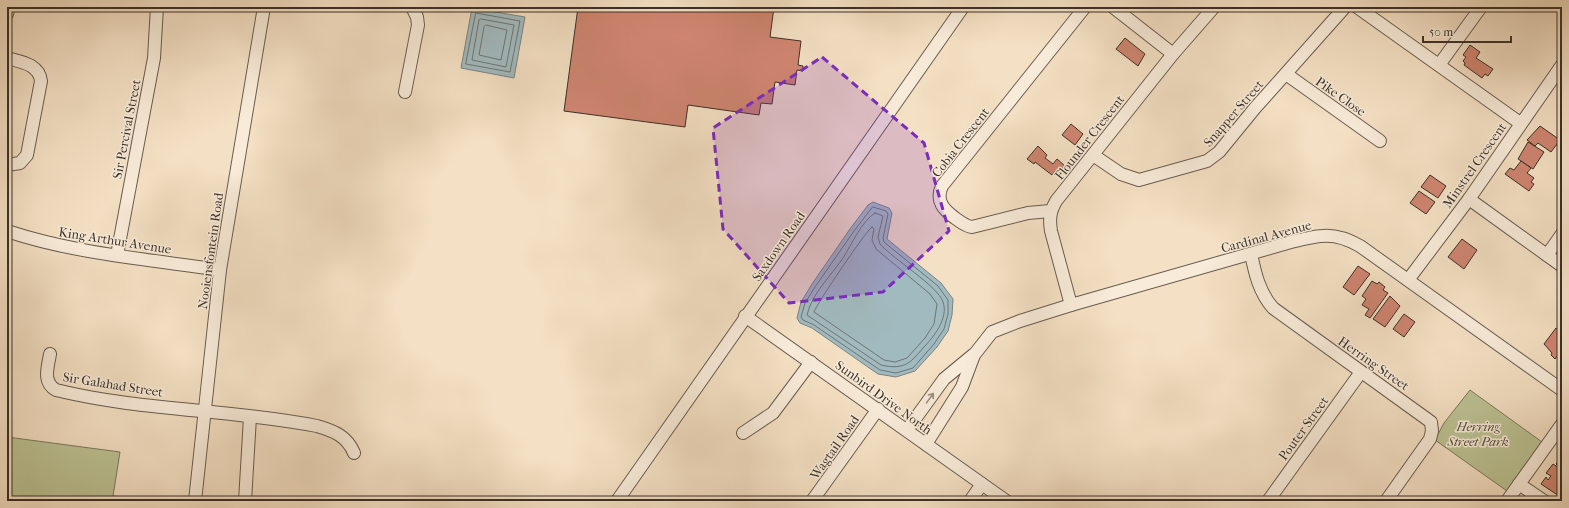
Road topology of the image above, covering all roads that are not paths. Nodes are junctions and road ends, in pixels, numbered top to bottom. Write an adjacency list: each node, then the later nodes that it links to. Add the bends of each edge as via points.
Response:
1 (9, 7): 12 (street)
2 (157, 7): 28 (street, Sir Percival Street, via 154,58)
3 (264, 7): 31 (street, Nooiensfontein Road)
4 (412, 7): 18 (street, via 418,25)
5 (963, 7): 34 (street, Saxdown Road)
6 (1085, 7): 24 (street, Cobia Crescent, via 942,186 939,194 944,210 969,227 980,227 1028,213)
7 (1113, 7): 13 (street)
8 (1214, 7): 13 (street, Flounder Crescent)
9 (1345, 7): 17 (street, Snapper Street)
10 (1357, 7): 16 (street)
11 (1481, 7): 16 (street)
12 (7, 14)
13 (1173, 54): 21 (street, Flounder Crescent)
14 (7, 58): 22 (street, via 32,65 41,77 29,150 20,162)
15 (1562, 65): 19 (street, Minstrel Crescent)
16 (1439, 66): 19 (street)
17 (1286, 74): 20 (street, Pike Close); 21 (street, Snapper Street, via 1219,152 1207,161 1140,180 1122,174)
18 (405, 92)
19 (1520, 123): 23 (street, Minstrel Crescent)
20 (1380, 141)
21 (1093, 155): 24 (street, Flounder Crescent)
22 (7, 165)
23 (1469, 199): 29 (street); 32 (street, Minstrel Crescent)
24 (1050, 211): 33 (street, via 1051,231)
25 (7, 231): 28 (street, King Arthur Avenue, via 67,248)
26 (1562, 234): 29 (street)
27 (1251, 254): 32 (street, Cardinal Avenue, via 1312,236 1336,235 1360,246); 33 (street, Cardinal Avenue); 38 (street, Herring Street, via 1257,281 1273,308)
28 (116, 255): 31 (street, King Arthur Avenue)
29 (1547, 255): 30 (street)
30 (1562, 266)
31 (220, 270): 41 (street, Nooiensfontein Road)
32 (1408, 280): 39 (street, Cardinal Avenue)
33 (1072, 305): 36 (street, Cardinal Avenue, via 992,332)
34 (745, 316): 37 (street, Sunbird Drive North); 52 (street, Saxdown Road)
35 (50, 354): 41 (street, Sir Galahad Street, via 47,382 56,390 129,402)
36 (974, 355): 44 (street, Cardinal Avenue, one-way to 36, via 944,379); 46 (street, Cardinal Avenue, via 962,387)
37 (811, 362): 40 (street, Sunbird Drive North); 45 (street, via 773,413)
38 (1361, 372): 56 (street, Pouter Street); 57 (street, Herring Street, via 1426,417 1432,427 1430,439)
39 (1562, 390)
40 (878, 409): 44 (street, Sunbird Drive North); 53 (street, Wagtail Road)
41 (205, 410): 42 (street); 50 (street, Nooiensfontein Road)
42 (250, 417): 47 (street, via 301,423 332,431 350,444); 51 (street)
43 (1562, 424): 49 (street)
44 (907, 430): 46 (street, Sunbird Drive North)
45 (743, 433)
46 (926, 444): 48 (street, Sunbird Drive North)
47 (354, 453)
48 (982, 484): 54 (street); 55 (street, Sunbird Drive North)
49 (1519, 484): 58 (street); 59 (street)
50 (195, 501)
51 (245, 501)
52 (617, 501)
53 (812, 501)
54 (970, 501)
55 (1006, 501)
56 (1268, 501)
57 (1386, 501)
58 (1507, 501)
59 (1544, 501)

